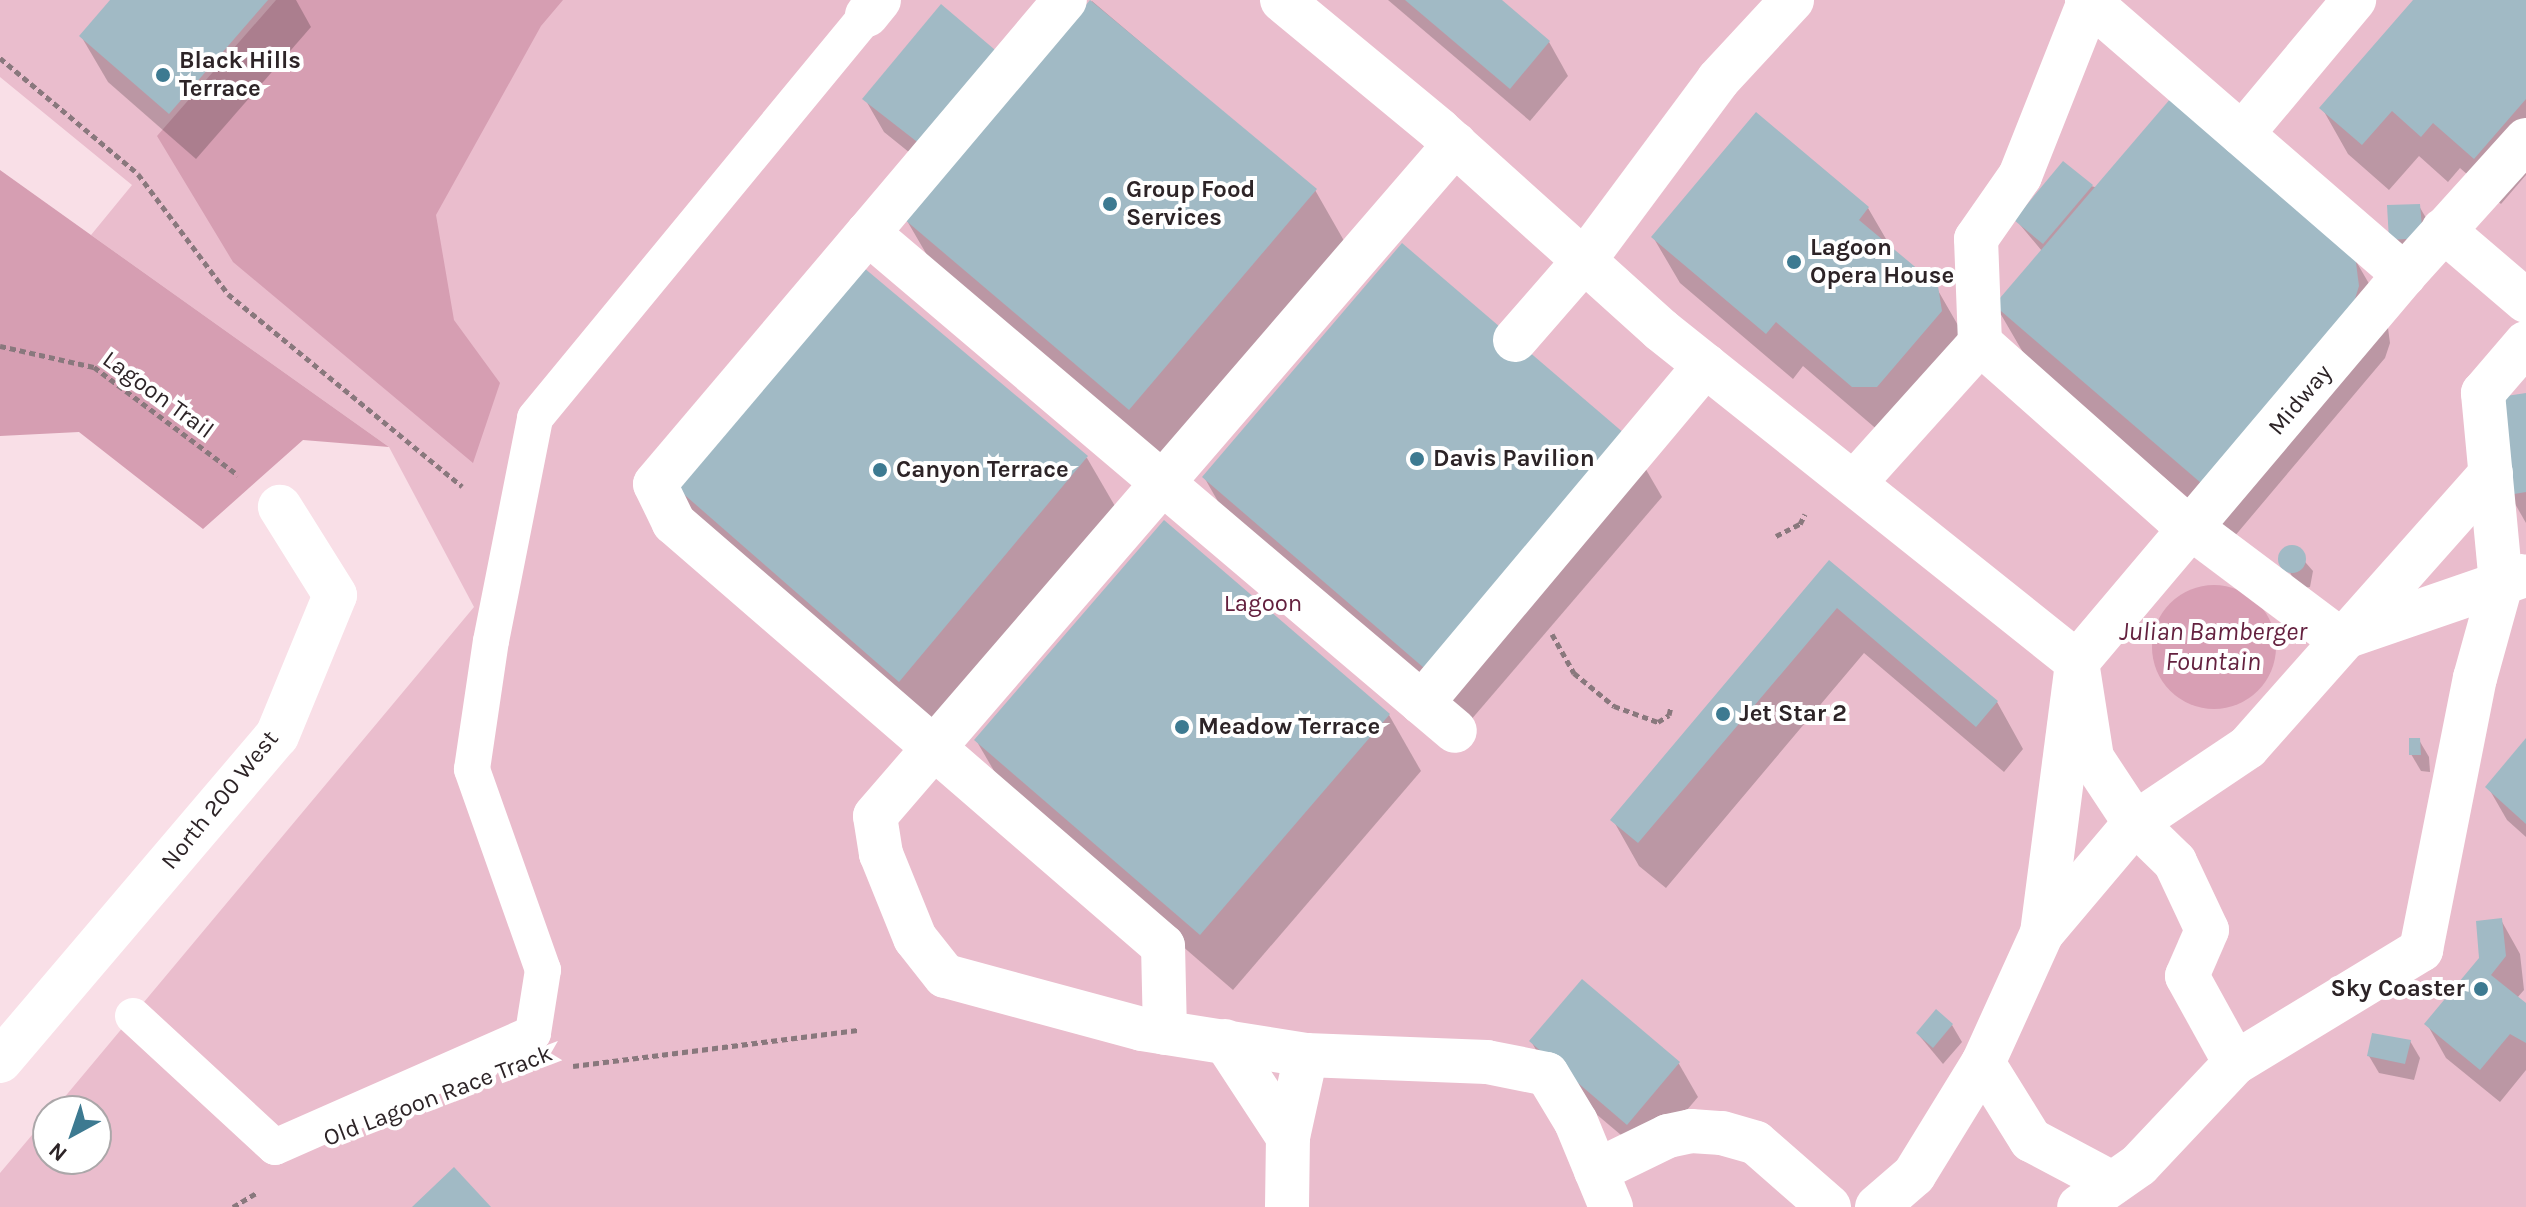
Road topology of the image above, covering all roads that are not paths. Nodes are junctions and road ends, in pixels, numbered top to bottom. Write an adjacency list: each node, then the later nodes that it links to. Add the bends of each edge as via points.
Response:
1 (1065, 0): 11 (street)
2 (1282, 0): 9 (street)
3 (1792, 0): 12 (street, via 1718,80)
4 (2354, 0): 7 (street)
5 (2091, 1): 7 (street); 16 (street, via 2020,176 1976,239)
6 (873, 8): 32 (lane, via 535,418 472,769 543,970 533,1033 275,1147)
7 (2242, 134): 13 (street)
8 (2526, 140): 10 (street, Midway)
9 (1455, 144): 12 (street); 21 (street)
10 (2443, 230): 13 (street, Midway); 14 (street)
11 (868, 233): 21 (street); 29 (street, via 655,484 674,523)
12 (1583, 262): 15 (street); 18 (street)
13 (2404, 275): 23 (street, Midway)
14 (2526, 301)
15 (1515, 340)
16 (1980, 343): 20 (street); 23 (street, via 2174,515)
17 (2526, 343): 19 (street, via 2483,393)
18 (1706, 365): 20 (street); 27 (street)
19 (2491, 473): 24 (street); 25 (street)
20 (1855, 482): 26 (street)
21 (1163, 483): 27 (street); 29 (street)
22 (280, 507): 36 (street, North 200 West, via 335,595 277,736)
23 (2192, 525): 25 (street); 26 (street, Midway)
24 (2514, 579): 25 (street); 38 (street, via 2475,678 2421,950)
25 (2339, 639): 30 (street, via 2248,747)
26 (2077, 662): 30 (street, via 2092,758); 31 (street)
27 (1422, 703): 28 (street)
28 (1455, 731)
29 (934, 748): 33 (street, via 1163,946); 33 (street, via 875,816 881,854 915,938 945,976)
30 (2135, 823): 31 (street); 38 (street, via 2175,862 2207,930 2187,976)
31 (2042, 933): 37 (street)
32 (133, 1016)
33 (1165, 1033): 34 (street)
34 (1225, 1041): 35 (street); 39 (street)
35 (1334, 1046): 39 (street); 40 (street, via 1487,1062 1547,1074 1576,1122)
36 (0, 1061)
37 (1983, 1063): 41 (street, via 2031,1140); 42 (street, via 1914,1175)
38 (2235, 1063): 41 (street, via 2139,1165)
39 (1288, 1137): 43 (street)
40 (1604, 1189): 44 (street, via 1668,1136 1722,1133 1765,1150)
41 (2095, 1195)
42 (1884, 1206)
43 (1287, 1207)
44 (1829, 1207)

